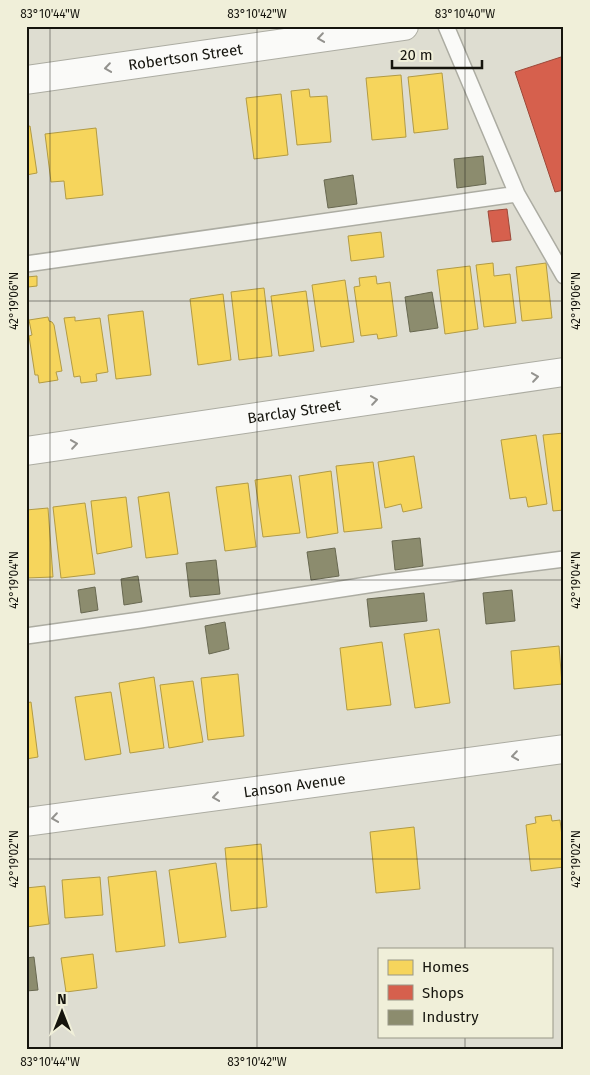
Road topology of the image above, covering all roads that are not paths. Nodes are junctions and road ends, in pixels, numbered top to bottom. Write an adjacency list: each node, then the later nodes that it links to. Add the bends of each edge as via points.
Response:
1 (404, 26): 3 (street, Robertson Street, one-way to 3)
2 (446, 26): 4 (lane)
3 (26, 80)
4 (517, 194): 5 (lane); 6 (lane)
5 (26, 264)
6 (564, 276)
7 (564, 372): 8 (street, Barclay Street, one-way to 7)
8 (26, 452)
9 (564, 559): 10 (lane)
10 (26, 636)
11 (564, 749): 12 (street, Lanson Avenue, one-way to 12)
12 (26, 822)

